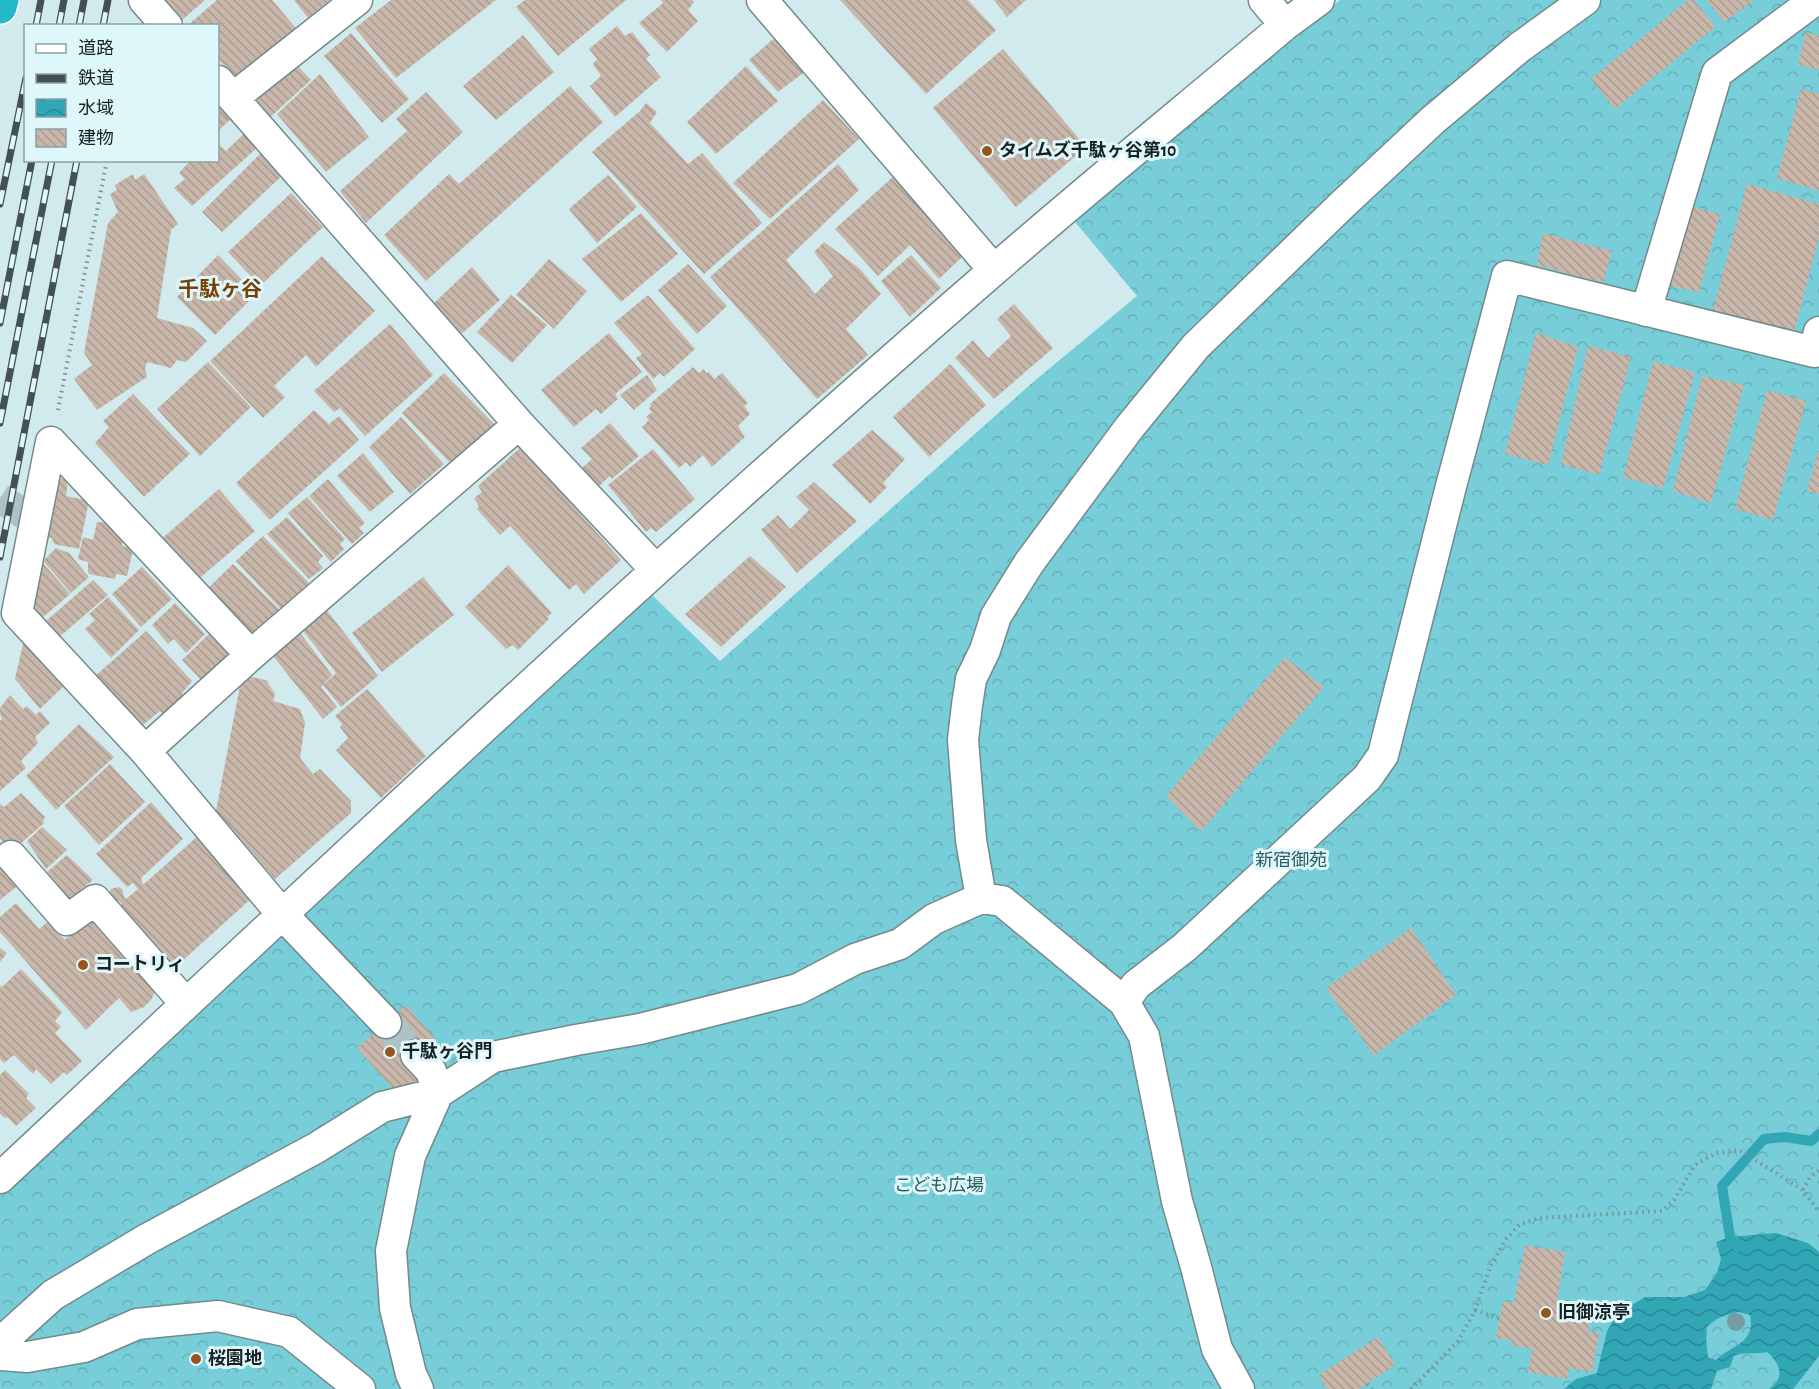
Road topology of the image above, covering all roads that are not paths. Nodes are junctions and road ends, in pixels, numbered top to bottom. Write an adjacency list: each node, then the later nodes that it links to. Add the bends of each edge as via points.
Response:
1 (2, 0): 9 (highway)
2 (144, 0): 10 (street)
3 (357, 0): 12 (street)
4 (762, 0): 13 (street)
5 (1264, 0): 11 (street)
6 (1319, 0): 11 (street)
7 (1585, 0): 21 (street, via 1520,47 1433,120 1196,346 1129,428 1029,563 996,616 971,679 967,705 963,740 970,840)
8 (1815, 0): 14 (street, via 1717,73)
9 (0, 7)
10 (165, 24)
11 (1285, 25): 13 (street)
12 (225, 89): 16 (street)
13 (994, 270): 17 (street)
14 (1646, 311): 15 (street, via 1814,352); 23 (street, via 1507,276 1383,755 1367,778 1185,946 1136,985)
15 (1819, 332)
16 (519, 424): 17 (street); 18 (street)
17 (656, 570): 22 (street)
18 (251, 654): 19 (street); 19 (street, via 51,442 17,613)
19 (145, 752): 22 (street)
20 (11, 856): 24 (street, via 67,920 95,900)
21 (981, 898): 23 (street, via 1002,901); 27 (street, via 934,919 900,944 855,959 798,989 640,1029 493,1057)
22 (282, 914): 24 (street); 25 (street)
23 (1124, 1002): 33 (street, via 1144,1036 1177,1201 1217,1349)
24 (186, 1004): 28 (street)
25 (386, 1023)
26 (416, 1055): 27 (street, via 431,1071)
27 (438, 1093): 29 (street, via 382,1107 316,1148 147,1239 53,1294); 32 (street, via 410,1156 391,1251 395,1308)
28 (0, 1178)
29 (0, 1343)
30 (0, 1355): 31 (street, via 27,1357 84,1347 137,1324 218,1316 290,1332)
31 (360, 1389)
32 (418, 1389)
33 (1239, 1389)

